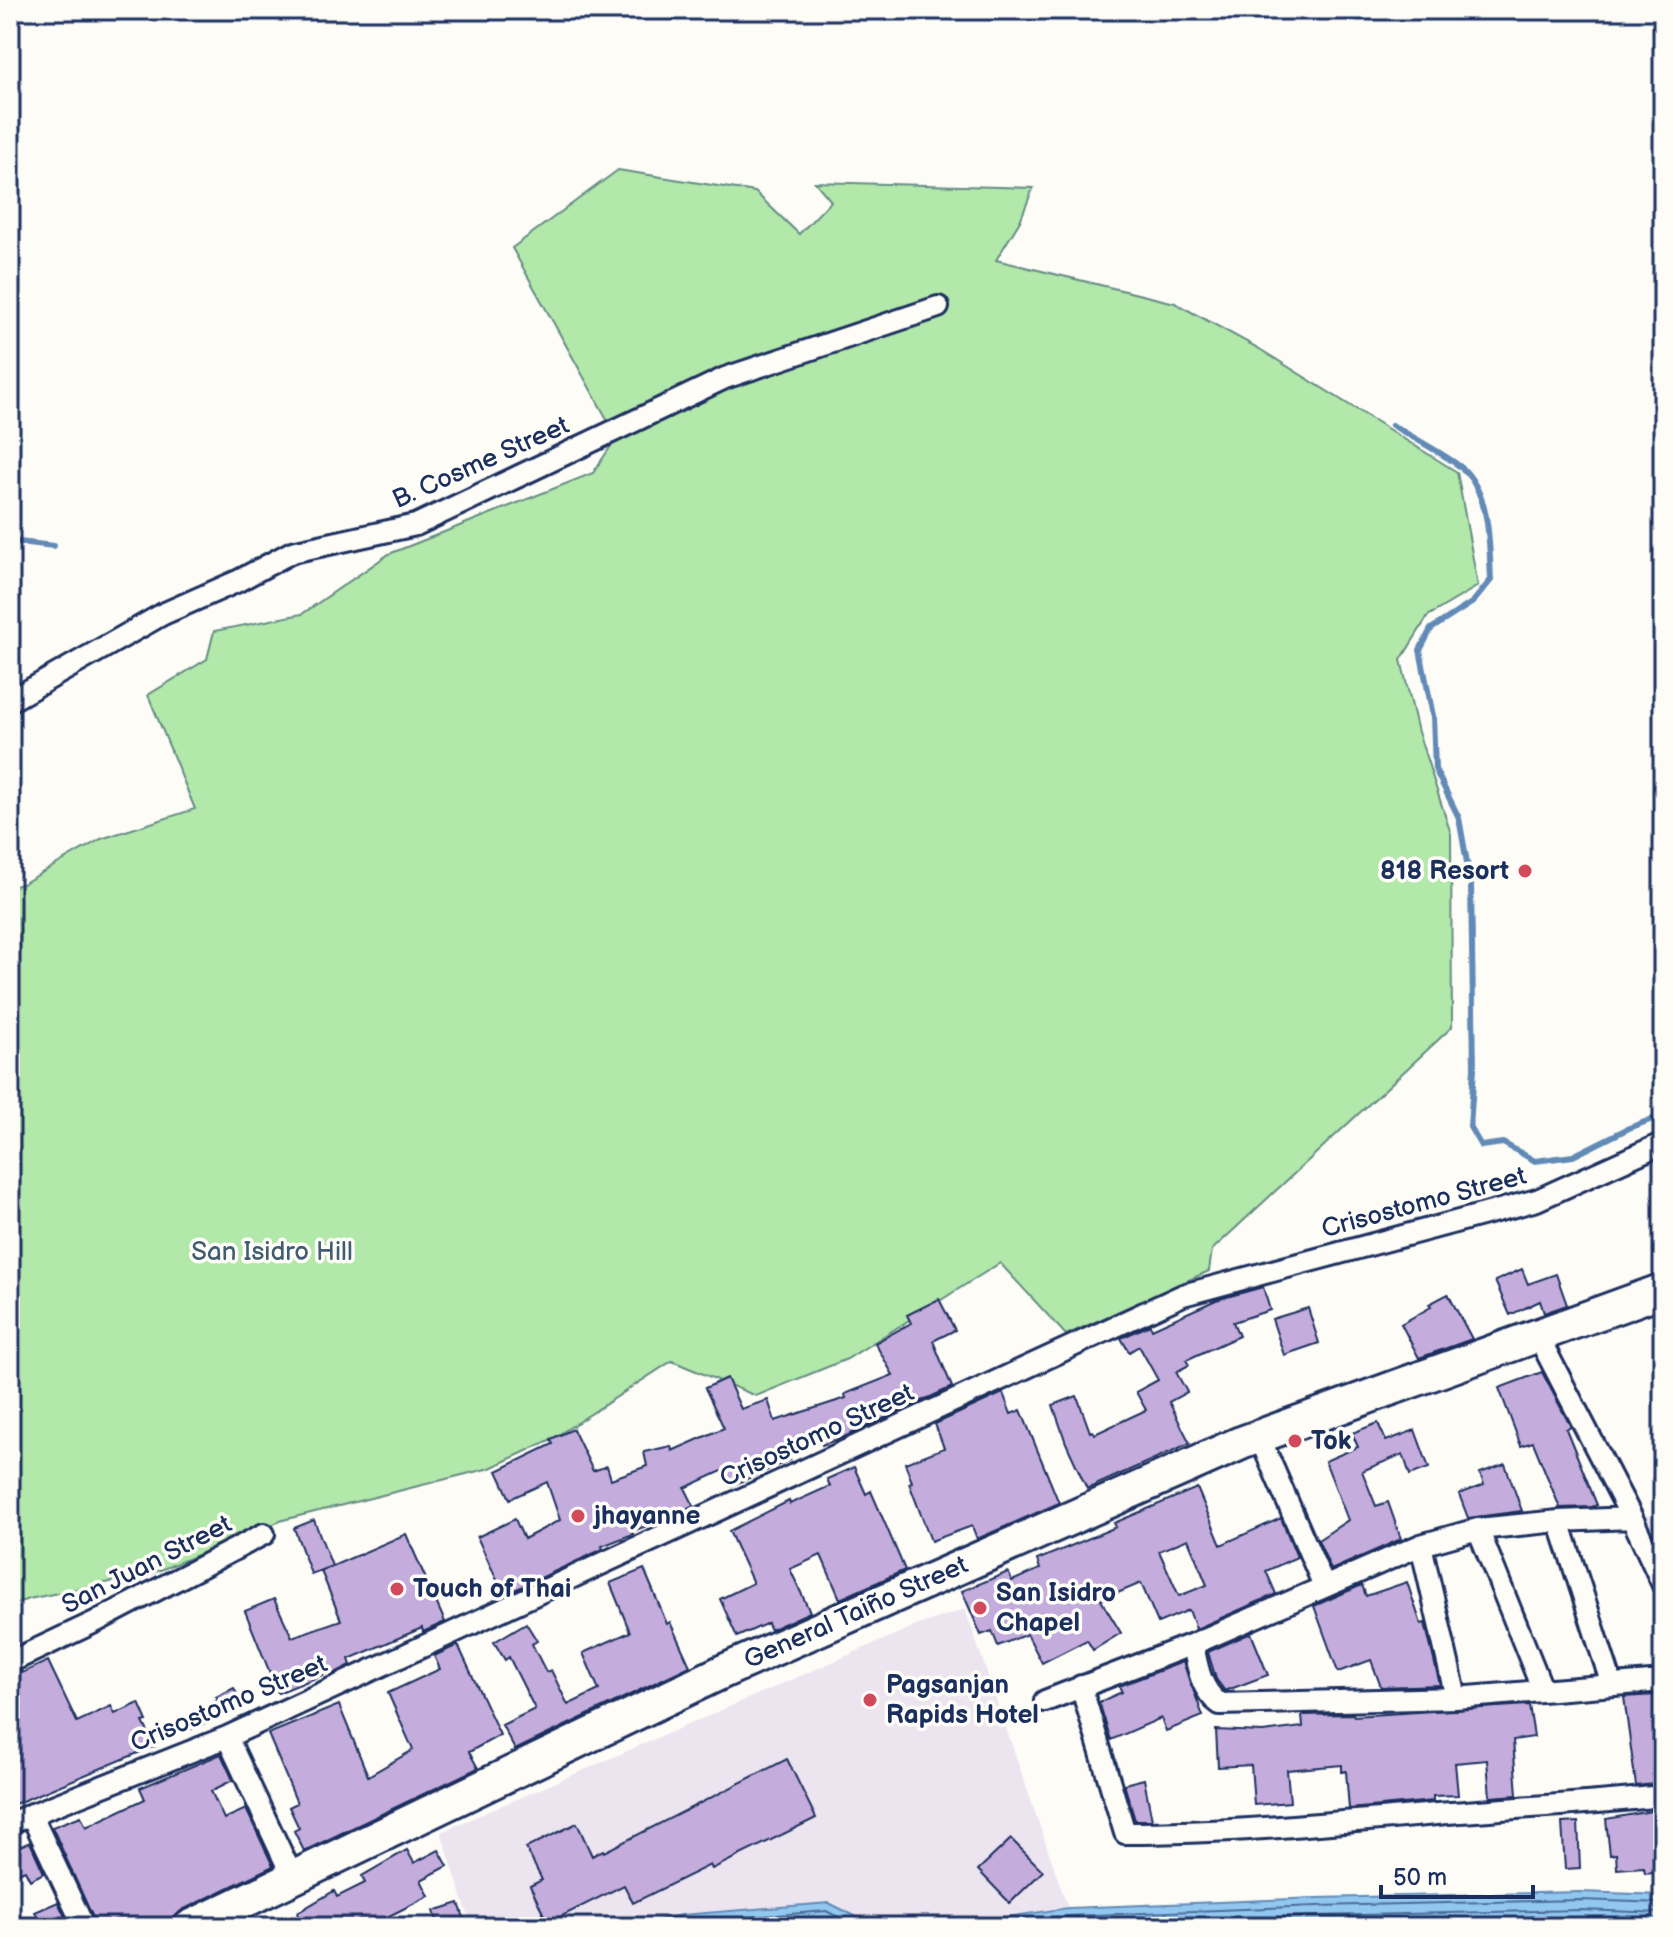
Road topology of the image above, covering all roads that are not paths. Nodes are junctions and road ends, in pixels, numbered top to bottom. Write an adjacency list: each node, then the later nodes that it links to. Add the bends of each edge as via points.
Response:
1 (938, 307): 2 (street, B. Cosme Street, via 725,378 416,525 292,552 163,614)
2 (10, 701)
3 (1663, 1143): 22 (street, Crisostomo Street, via 1537,1200 1183,1295)
4 (1663, 1290): 5 (main road, General Taiño Street)
5 (1537, 1334): 6 (main road, General Taiño Street); 7 (street)
6 (1259, 1436): 13 (street); 26 (main road, General Taiño Street, via 724,1671)
7 (1632, 1518): 8 (street); 12 (street)
8 (1559, 1521): 9 (street); 17 (street)
9 (1478, 1529): 11 (street); 19 (street)
10 (264, 1534): 15 (street, San Juan Street)
11 (1421, 1545): 13 (street); 20 (street)
12 (1663, 1585)
13 (1324, 1586): 14 (street)
14 (1193, 1644): 18 (street); 20 (street, via 1209,1697 1220,1704)
15 (10, 1662)
16 (1663, 1681): 17 (street)
17 (1612, 1685): 19 (street)
18 (1081, 1686): 21 (street); 23 (street, via 1125,1833 1210,1833)
19 (1543, 1691): 20 (street)
20 (1456, 1698)
21 (1045, 1701)
22 (227, 1737): 24 (street, Crisostomo Street); 26 (street)
23 (1663, 1796)
24 (31, 1814): 25 (street, Crisostomo Street); 27 (street)
25 (10, 1823)
26 (293, 1878): 28 (main road, General Taiño Street)
27 (84, 1927)
28 (190, 1927)

